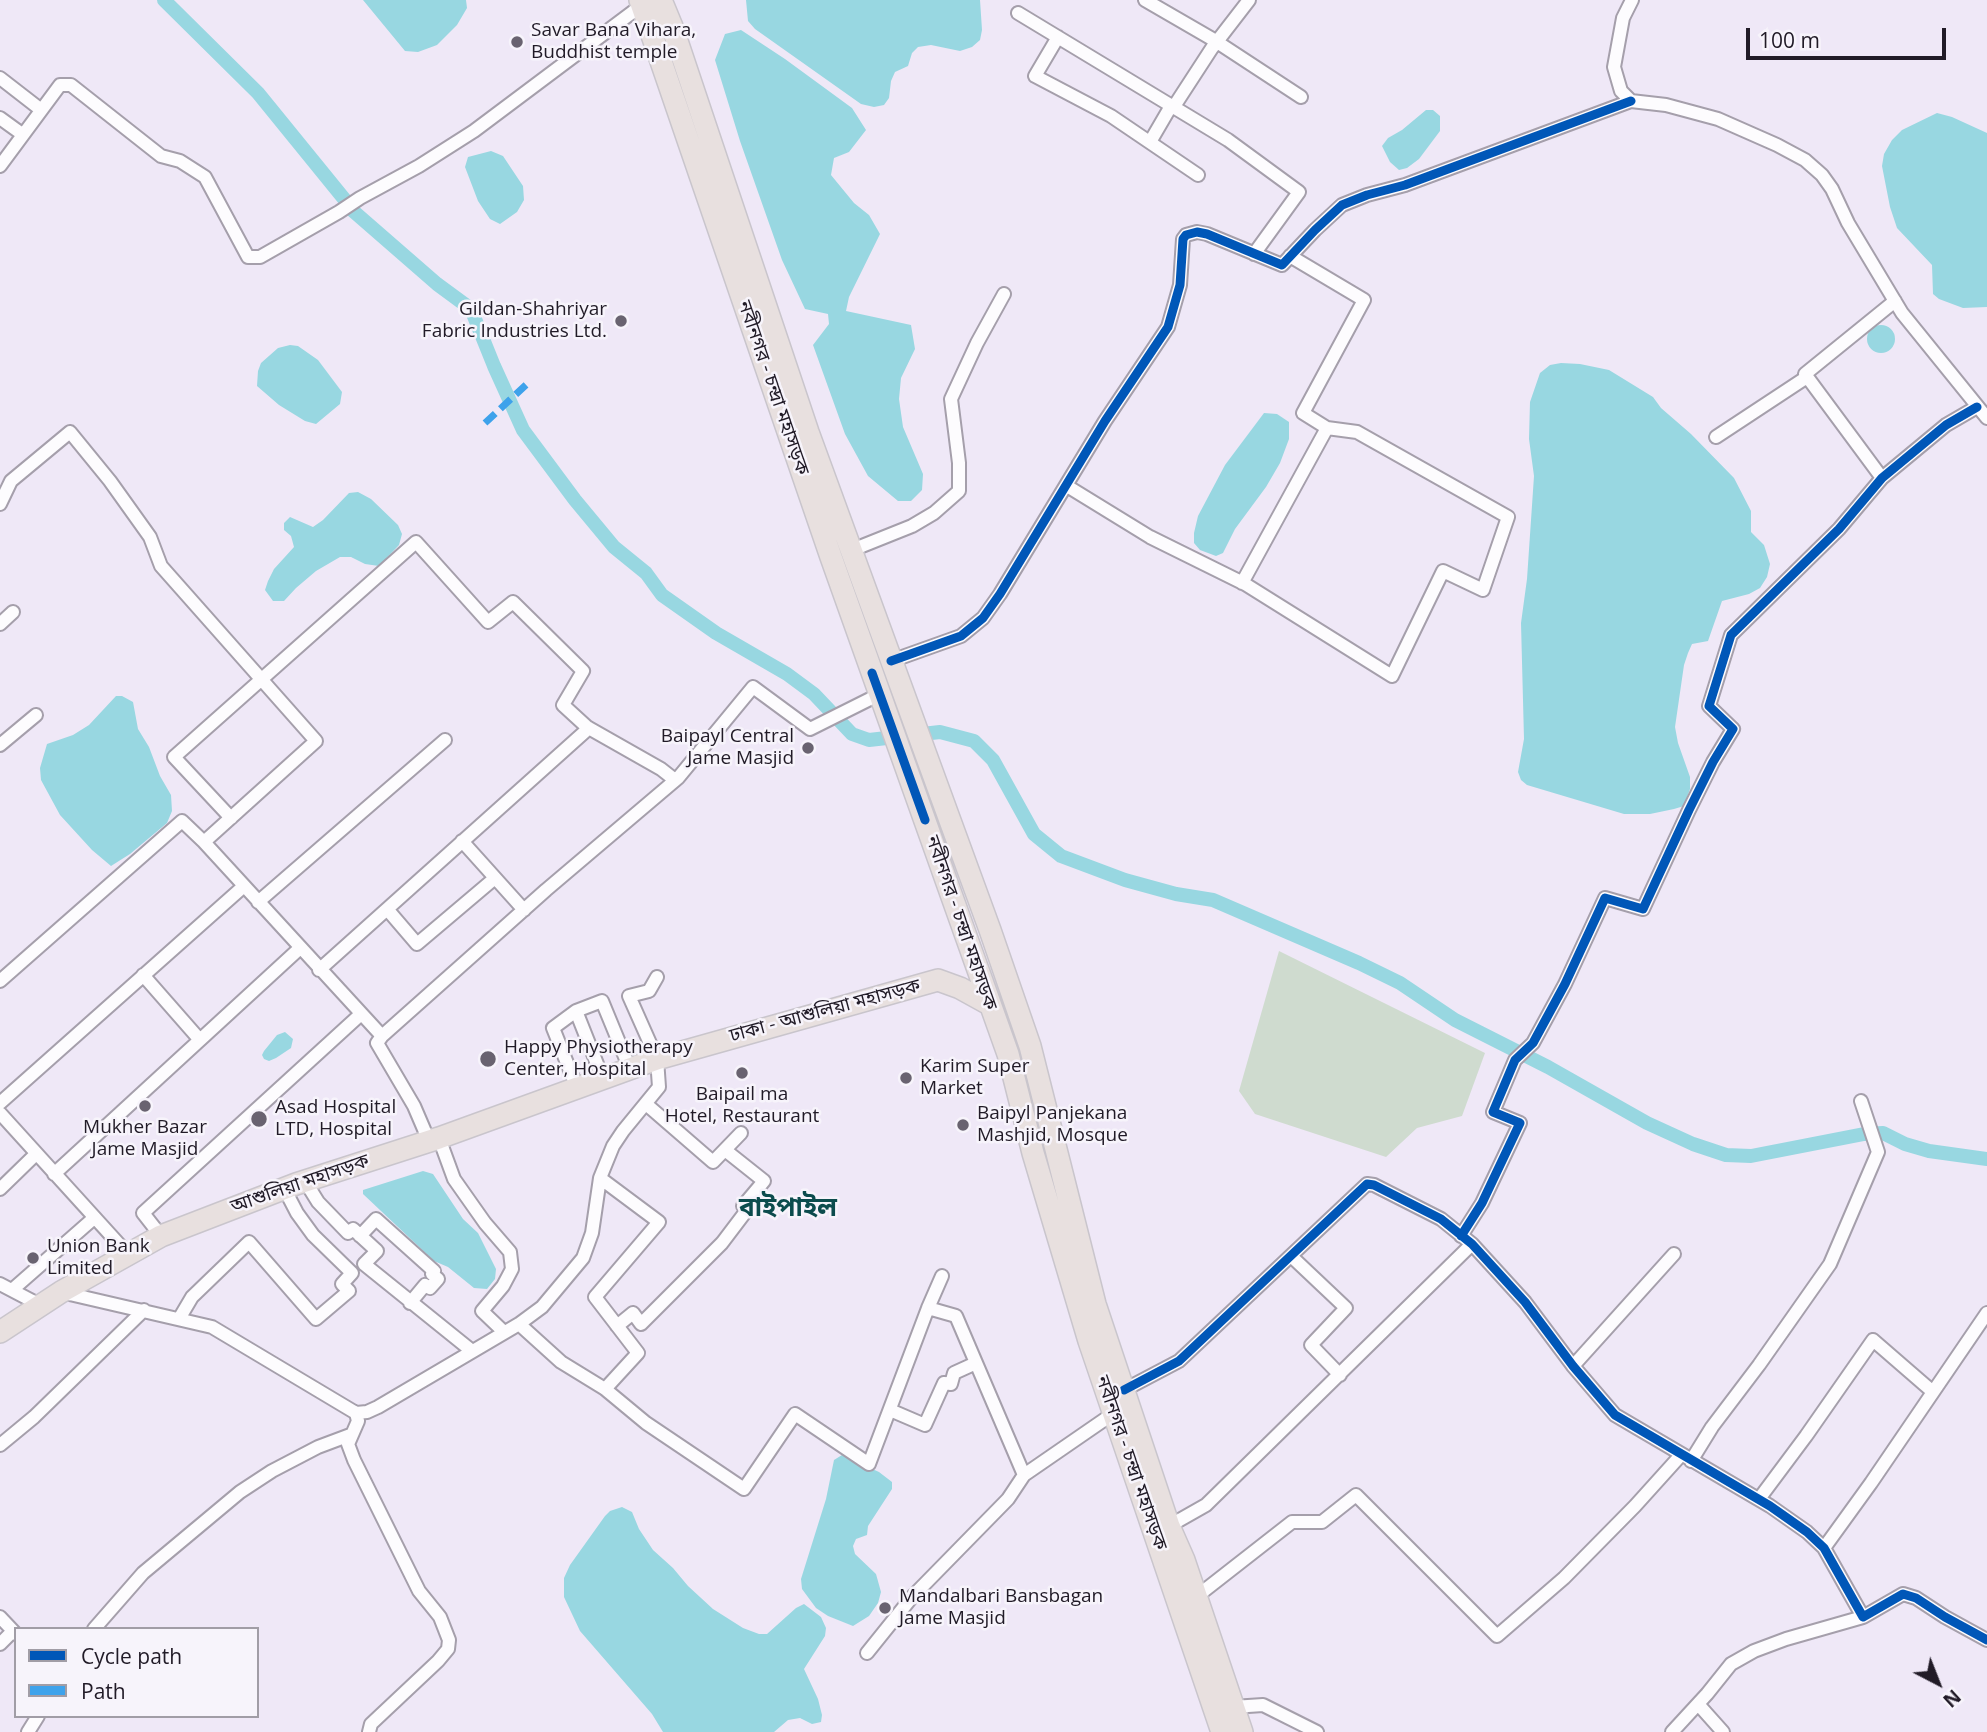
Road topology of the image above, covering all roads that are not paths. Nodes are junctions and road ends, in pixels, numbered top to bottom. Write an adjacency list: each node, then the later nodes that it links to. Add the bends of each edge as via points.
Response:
1 (1145, 0): 7 (street)
2 (1248, 0): 7 (street)
3 (1632, 0): 10 (street, via 1623,18 1614,67 1621,92)
4 (648, 2): 12 (street, via 474,131 260,257 248,257 205,177 161,156 71,85 60,85); 30 (highway, নবীনগর - চন্দ্রা মহাসড়ক, via 682,54); 36 (highway, নবীনগর - চন্দ্রা মহাসড়ক, via 704,193)
5 (1018, 13): 6 (street)
6 (1058, 37): 11 (street); 15 (street, via 1035,76)
7 (1217, 41): 9 (street); 11 (street)
8 (0, 78): 12 (street)
9 (1301, 97)
10 (1631, 101): 19 (street, via 1342,205); 21 (street, via 1718,119 1805,160 1832,189)
11 (1172, 107): 15 (street); 18 (street, via 1299,192)
12 (40, 109): 14 (street)
13 (0, 118): 14 (street)
14 (22, 134): 16 (street)
15 (1150, 142): 17 (street)
16 (0, 166)
17 (1198, 174)
18 (1254, 254): 19 (street, via 1282,265); 28 (street, via 1208,234 1186,235 1180,285 1168,327)
19 (1290, 256): 25 (street, via 1364,300 1303,413)
20 (1004, 294): 30 (street, via 951,399 959,491 912,526)
21 (1895, 301): 22 (street, via 1805,374); 23 (street)
22 (1807, 377): 26 (street); 27 (street)
23 (1977, 407): 24 (street); 27 (street, via 1946,425)
24 (1987, 418)
25 (1327, 428): 31 (street); 31 (street, via 1357,432 1508,517 1483,590 1443,570 1392,676)
26 (1716, 438)
27 (1882, 478): 80 (street, via 1839,528 1731,635 1709,706 1733,729 1643,909 1605,898 1533,1043 1516,1060 1493,1112 1520,1123)
28 (1067, 486): 31 (street, via 1150,537); 34 (street, via 983,618 961,636)
29 (0, 504): 35 (street, via 11,481 70,432 150,537 161,566)
30 (850, 547): 34 (highway, নবীনগর - চন্দ্রা মহাসড়ক)
31 (1242, 583)
32 (13, 612): 33 (street)
33 (0, 624)
34 (892, 664): 103 (highway, নবীনগর - চন্দ্রা মহাসড়ক, via 1030,1046 1096,1304)
35 (261, 680): 38 (street, via 416,542 488,622 513,602 583,671 563,705); 42 (street, via 316,741); 42 (street, via 174,757)
36 (880, 694): 41 (street, via 810,729 753,687); 55 (highway, নবীনগর - চন্দ্রা মহাসড়ক)
37 (36, 715): 40 (street)
38 (589, 728): 41 (street); 43 (street)
39 (445, 740): 47 (street)
40 (0, 745)
41 (675, 780): 49 (street)
42 (231, 818): 44 (street)
43 (462, 841): 45 (street); 48 (street)
44 (204, 842): 46 (street); 54 (street, via 182,821)
45 (495, 878): 48 (street, via 417,944); 49 (street)
46 (244, 886): 47 (street); 52 (street)
47 (258, 902): 50 (street)
48 (387, 909): 51 (street)
49 (524, 910): 58 (street)
50 (299, 949): 51 (street); 59 (street)
51 (319, 970): 57 (street)
52 (144, 975): 59 (street); 65 (street)
53 (657, 977): 60 (street, via 649,991 629,996)
54 (0, 981)
55 (989, 1004): 60 (highway, ঢাকা - আশুলিয়া মহাসড়ক, via 938,980); 107 (highway, নবীনগর - চন্দ্রা মহাসড়ক, via 1008,1054 1036,1165)
56 (576, 1011): 61 (street, via 602,1001); 62 (street); 63 (street, via 552,1028)
57 (361, 1014): 58 (street); 78 (street, via 143,1213)
58 (382, 1036): 69 (street, via 377,1043)
59 (200, 1040): 72 (street)
60 (657, 1059): 61 (highway, আশুলিয়া মহাসড়ক); 66 (street, via 659,1087)
61 (630, 1069): 62 (highway, আশুলিয়া মহাসড়ক)
62 (603, 1079): 63 (highway, আশুলিয়া মহাসড়ক)
63 (577, 1088): 69 (highway, আশুলিয়া মহাসড়ক)
64 (1861, 1101): 110 (street, via 1878,1152 1830,1264)
65 (0, 1103)
66 (646, 1104): 70 (street, via 713,1162); 73 (street, via 622,1130)
67 (0, 1113): 71 (street)
68 (741, 1133): 70 (street)
69 (434, 1140): 74 (highway, আশুলিয়া মহাসড়ক); 97 (street, via 454,1179 510,1252 512,1269 482,1311)
70 (725, 1150): 95 (street, via 764,1181 743,1206 747,1210 722,1243 641,1324 633,1313)
71 (36, 1154): 72 (street); 76 (street)
72 (54, 1174): 77 (street)
73 (600, 1178): 94 (street, via 592,1233 583,1258 542,1307); 95 (street, via 659,1222 595,1297)
74 (305, 1181): 75 (highway, আশুলিয়া মহাসড়ক); 79 (street, via 348,1233 353,1229)
75 (285, 1188): 78 (highway, আশুলিয়া মহাসড়ক); 93 (street, via 313,1235 352,1273 342,1284 349,1291 316,1319 249,1242 192,1297)
76 (0, 1189)
77 (94, 1217): 81 (street); 86 (street)
78 (161, 1236): 81 (highway, আশুলিয়া মহাসড়ক)
79 (360, 1236): 88 (street, via 377,1251 364,1264); 88 (street, via 376,1219 434,1271 438,1279 430,1289 425,1285)
80 (1467, 1240): 83 (street, via 1441,1219 1367,1184); 100 (street, via 1525,1302); 101 (street)
81 (127, 1253): 87 (highway, আশুলিয়া মহাসড়ক)
82 (1674, 1254): 100 (street)
83 (1291, 1256): 101 (street, via 1346,1308 1311,1345); 103 (street, via 1179,1361)
84 (942, 1276): 90 (street)
85 (0, 1284): 86 (street)
86 (12, 1290): 89 (street)
87 (61, 1292): 89 (highway, আশুলিয়া মহাসড়ক); 91 (street)
88 (410, 1303): 98 (street)
89 (40, 1305): 96 (highway, আশুলিয়া মহাসড়ক)
90 (928, 1308): 99 (street, via 956,1316); 105 (street)
91 (144, 1310): 93 (street); 109 (street)
92 (1987, 1313): 104 (street)
93 (179, 1319): 106 (street, via 212,1327)
94 (519, 1324): 97 (street); 102 (street, via 561,1362)
95 (617, 1326): 102 (street, via 638,1353)
96 (0, 1332)
97 (504, 1332): 98 (street)
98 (472, 1351): 106 (street, via 378,1407)
99 (976, 1363): 105 (street, via 954,1373 951,1384 944,1383 925,1425); 111 (street)
100 (1573, 1366): 110 (street, via 1615,1415)
101 (1340, 1375): 113 (street, via 1206,1505)
102 (605, 1389): 105 (street, via 646,1423 744,1489 795,1414 869,1464)
103 (1124, 1390): 113 (highway, নবীনগর - চন্দ্রা মহাসড়ক)
104 (1933, 1392): 112 (street, via 1873,1340); 114 (street)
105 (890, 1410)
106 (356, 1413): 108 (street, via 358,1422)
107 (1114, 1413): 111 (street); 126 (highway, নবীনগর - চন্দ্রা মহাসড়ক)
108 (350, 1435): 118 (street, via 272,1471 240,1492 144,1573); 125 (street, via 348,1444 369,1495 449,1640 438,1661 371,1724)
109 (0, 1445)
110 (1686, 1458): 112 (street); 115 (street, via 1564,1578 1497,1636 1356,1495 1322,1522 1292,1522)
111 (1024, 1475): 122 (street, via 1008,1499 912,1597)
112 (1759, 1499): 114 (street)
113 (1169, 1526): 115 (highway, নবীনগর - চন্দ্রা মহাসড়ক)
114 (1824, 1548): 117 (street)
115 (1196, 1597): 124 (highway, নবীনগর - চন্দ্রা মহাসড়ক)
116 (0, 1617): 119 (street)
117 (1863, 1617): 120 (street, via 1903,1594); 123 (street, via 1754,1651 1731,1664)
118 (96, 1627)
119 (14, 1633): 121 (street)
120 (1987, 1640)
121 (0, 1644)
122 (867, 1653)
123 (1698, 1704): 129 (street); 130 (street)
124 (1233, 1707): 127 (highway, নবীনগর - চন্দ্রা মহাসড়ক); 128 (street, via 1263,1705)
125 (369, 1732)
126 (1222, 1732)
127 (1242, 1732)
128 (1317, 1732)
129 (1672, 1732)
130 (1723, 1732)

